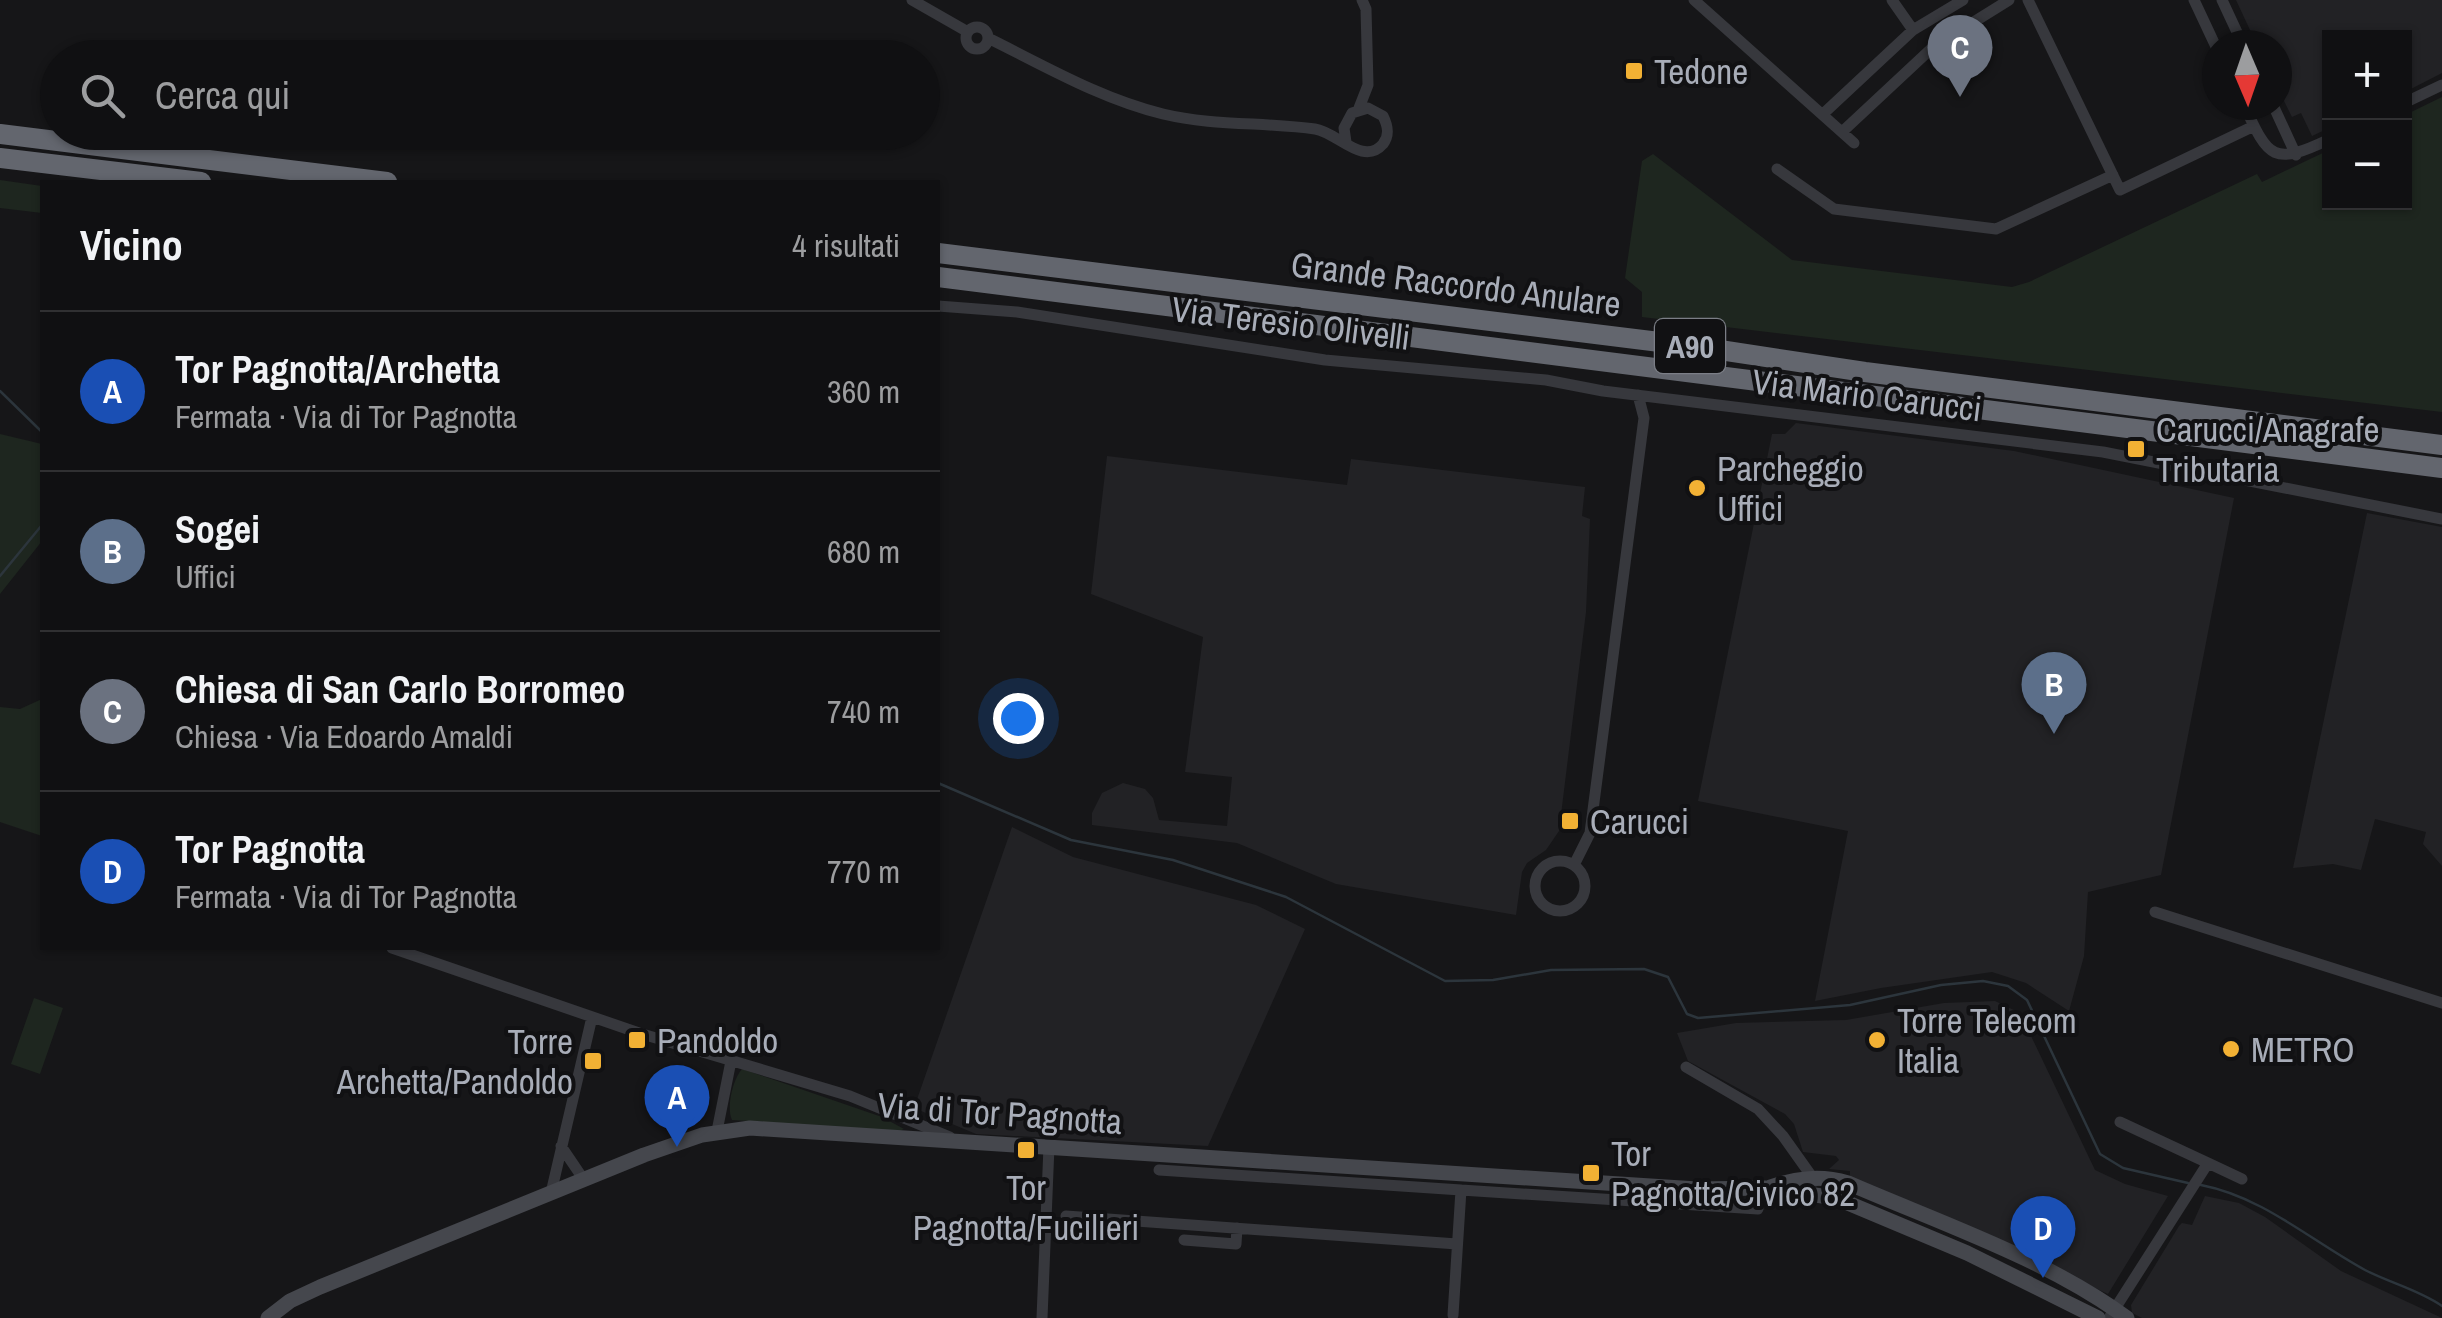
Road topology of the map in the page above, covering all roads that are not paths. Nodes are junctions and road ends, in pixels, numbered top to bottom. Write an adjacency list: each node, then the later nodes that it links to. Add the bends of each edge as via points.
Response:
1 (912, 0): 23 (street, via 968,32 981,28 987,42 1100,94 1166,114)
2 (1694, 0): 18 (street)
3 (1892, 0): 10 (street)
4 (1963, 0): 10 (street)
5 (2009, 0): 24 (street, via 1932,48)
6 (2028, 0): 34 (street)
7 (2194, 0): 11 (street)
8 (2222, 0): 12 (street)
9 (1366, 3): 13 (street)
10 (1913, 30): 18 (street)
11 (2208, 30)
12 (2235, 30)
13 (1368, 85): 16 (street); 17 (street)
14 (2442, 85): 15 (street)
15 (2412, 99)
16 (1359, 108): 17 (street); 19 (street)
17 (1377, 110): 27 (street, via 1388,132 1380,147 1363,152)
18 (1823, 114): 24 (street)
19 (1346, 119): 23 (street); 27 (street)
20 (2251, 120): 22 (street)
21 (2279, 120): 31 (street)
22 (2254, 126): 31 (street, via 2263,146); 34 (street, via 2120,190)
23 (1319, 129): 27 (street)
24 (1842, 132): 28 (street)
25 (0, 134): 26 (highway)
26 (40, 139)
27 (1346, 142)
28 (1854, 143)
29 (2322, 143): 31 (street)
30 (129, 150): 36 (highway)
31 (2296, 155)
32 (0, 158): 35 (highway)
33 (1777, 169): 34 (street, via 1834,209 1996,230)
34 (2113, 175)
35 (184, 180)
36 (371, 180)
37 (940, 253): 42 (highway, Grande Raccordo Anulare / A90)
38 (940, 276): 44 (highway, Grande Raccordo Anulare / A90)
39 (940, 306): 40 (street, Via Teresio Olivelli)
40 (1638, 395): 47 (street, Via Mario Carucci, via 2103,452); 48 (street, via 1644,418 1590,833)
41 (2442, 430): 42 (highway)
42 (2353, 433): 43 (highway, Grande Raccordo Anulare / A90)
43 (2442, 444)
44 (2315, 452): 45 (highway, Grande Raccordo Anulare / A90); 46 (highway)
45 (2442, 468)
46 (2442, 481)
47 (2442, 519)
48 (1574, 865): 48 (street, via 1555,862 1540,872 1535,889 1545,906 1567,910 1582,899 1585,881)
49 (2154, 912): 51 (street)
50 (398, 950): 52 (street)
51 (2442, 1003)
52 (592, 1017): 53 (street); 58 (street)
53 (731, 1061): 56 (street); 57 (street, via 850,1096)
54 (1686, 1066): 62 (street, via 1758,1110)
55 (2120, 1122): 60 (street)
56 (718, 1132): 57 (street, Via di Tor Pagnotta, via 776,1129); 64 (street, Via di Tor Pagnotta)
57 (958, 1141): 59 (street, Via di Tor Pagnotta)
58 (561, 1146): 64 (street); 67 (street)
59 (1049, 1146): 65 (street, Via di Tor Pagnotta, via 1697,1190); 77 (street)
60 (2208, 1164): 63 (street); 75 (street)
61 (1159, 1170): 66 (street)
62 (1812, 1178): 65 (street, Via di Tor Pagnotta); 68 (street); 75 (street, Via di Tor Pagnotta, via 1848,1183 2042,1269 2097,1295)
63 (2242, 1179)
64 (584, 1180): 67 (street, Via di Tor Pagnotta)
65 (1766, 1188): 68 (street, Via di Tor Pagnotta)
66 (1462, 1190): 69 (street); 73 (street)
67 (550, 1194): 76 (street, Via di Tor Pagnotta, via 309,1292)
68 (1826, 1195): 78 (street, Via di Tor Pagnotta)
69 (1758, 1208)
70 (1066, 1216): 71 (street)
71 (1237, 1228): 72 (street, via 1236,1244); 73 (street)
72 (1184, 1240)
73 (1458, 1244): 74 (street)
74 (1453, 1315)
75 (2116, 1315)
76 (268, 1318)
77 (1042, 1318)
78 (2098, 1318)

